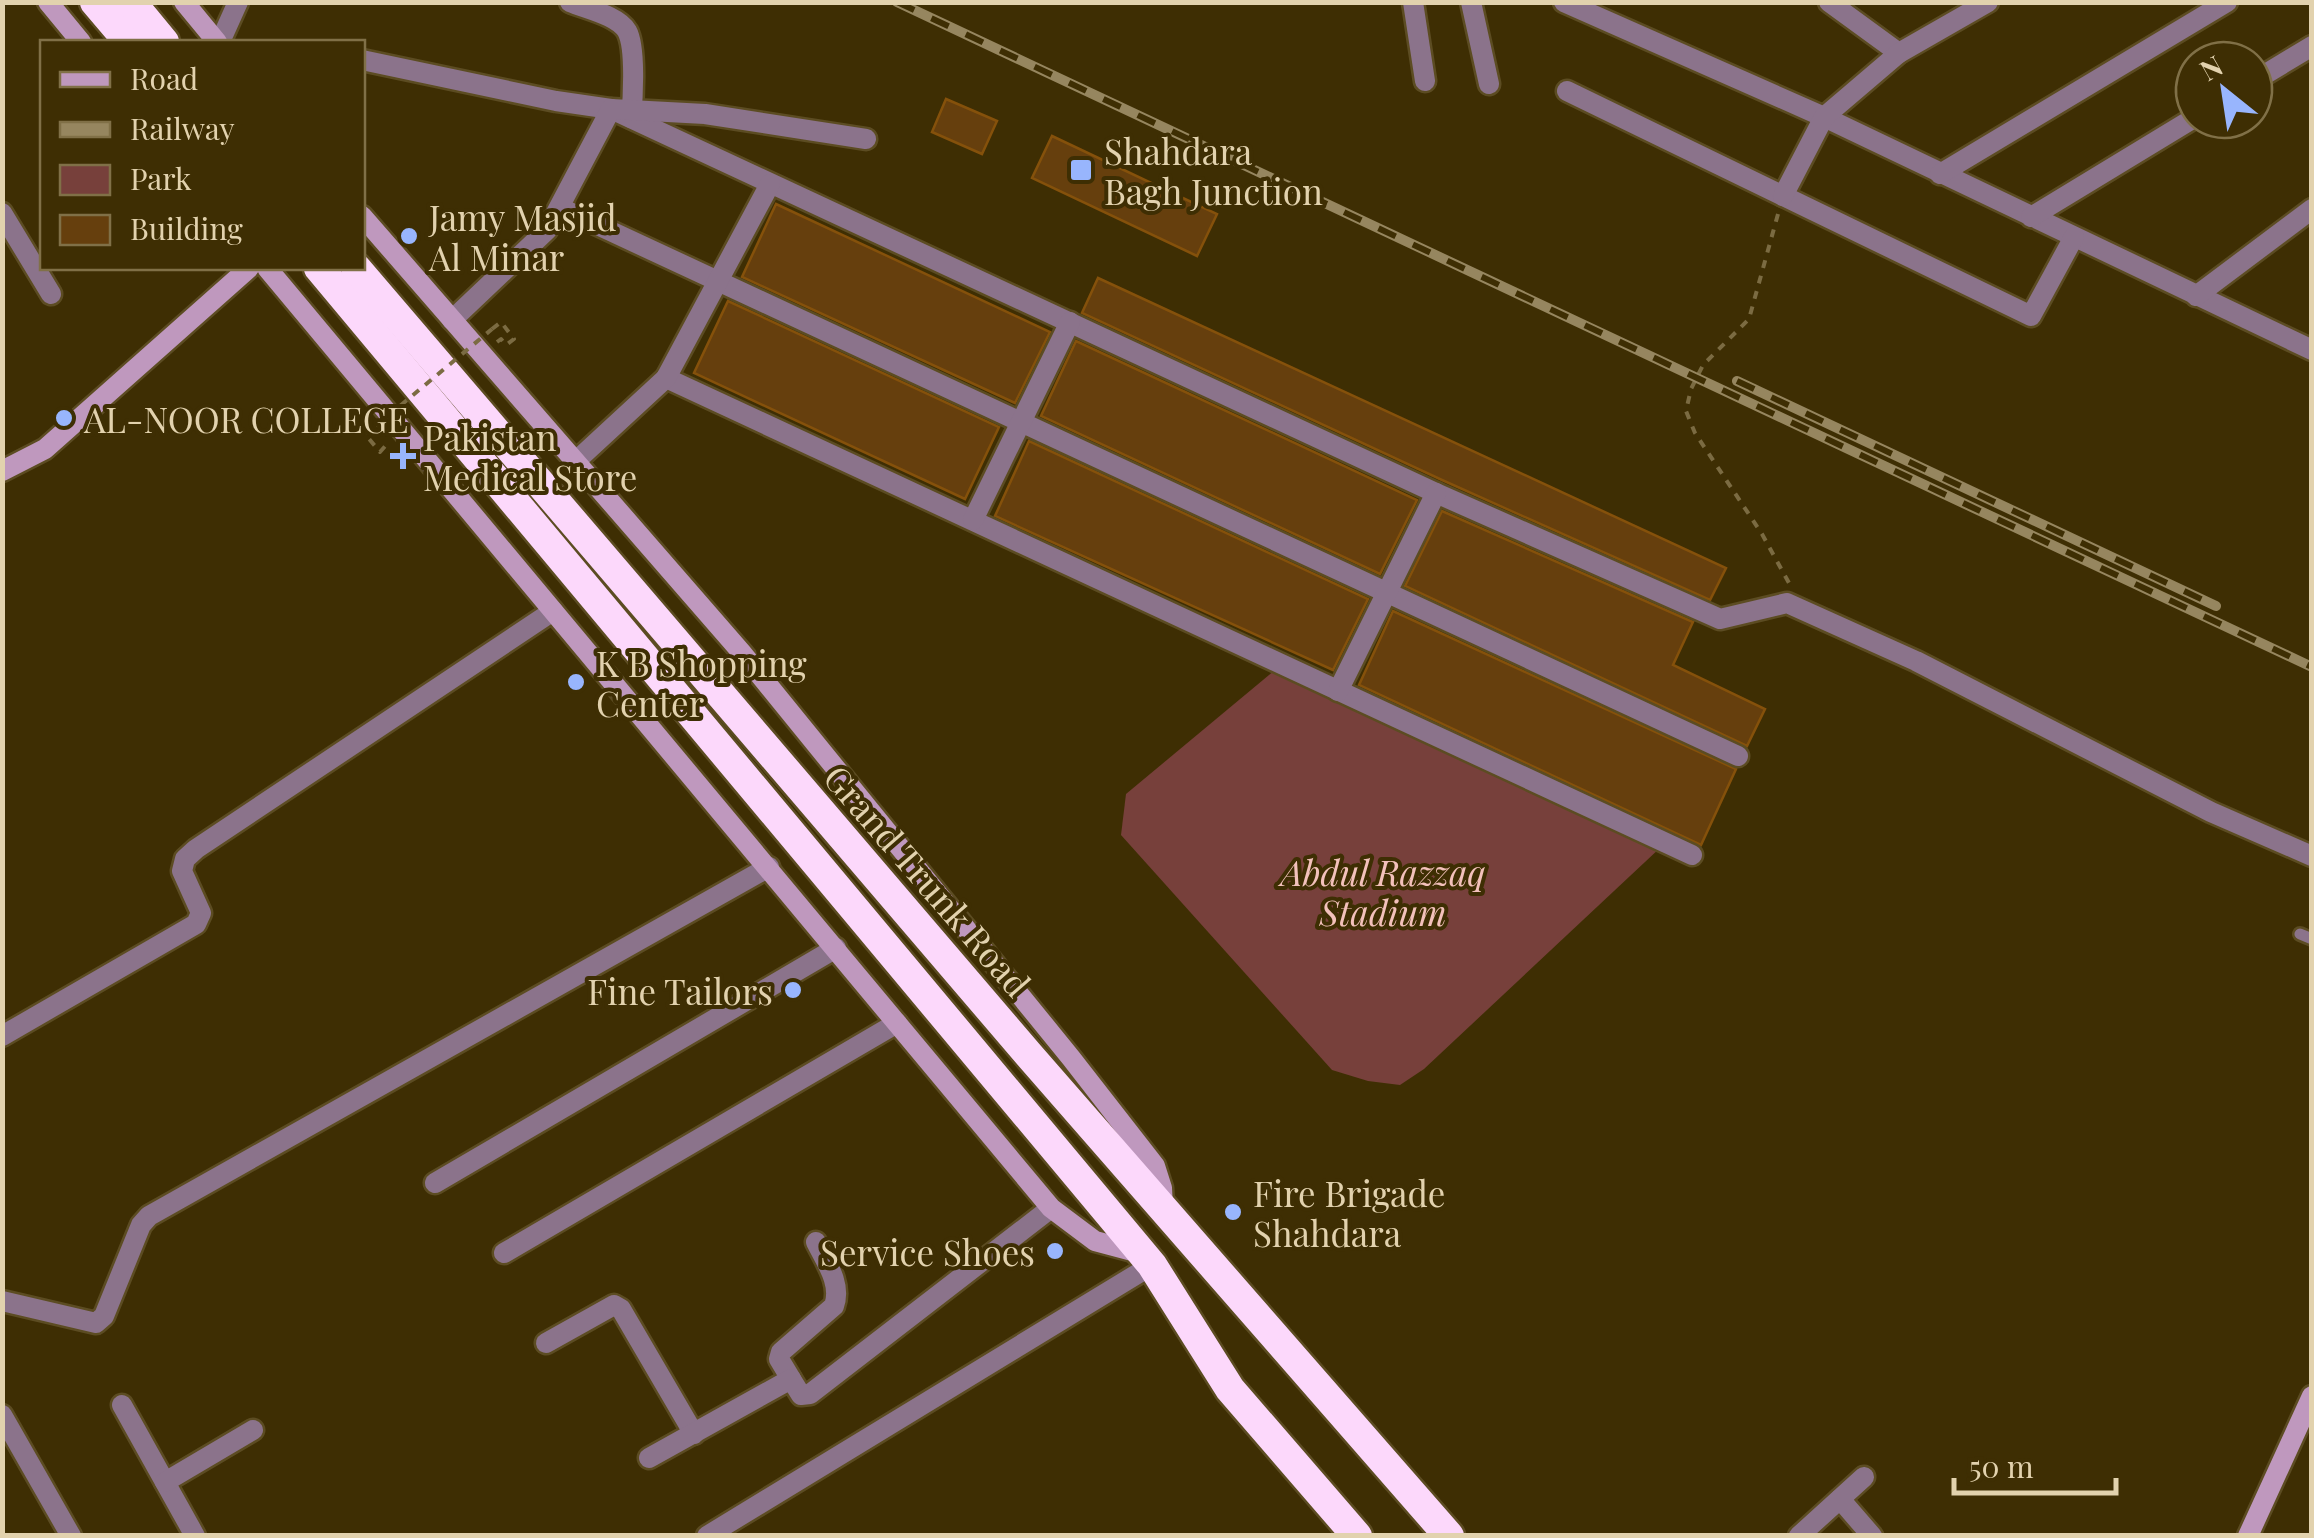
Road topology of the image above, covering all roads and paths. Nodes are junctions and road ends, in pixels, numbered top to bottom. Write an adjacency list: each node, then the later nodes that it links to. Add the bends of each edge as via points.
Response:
1 (48, 2): 13 (street)
2 (95, 2): 14 (highway)
3 (131, 2): 15 (highway)
4 (184, 2): 16 (street)
5 (238, 2): 17 (street)
6 (570, 2): 25 (street, via 616,20 628,32)
7 (1413, 2): 22 (street)
8 (1471, 2): 23 (street)
9 (1564, 2): 26 (street)
10 (1829, 2): 19 (street)
11 (1988, 2): 19 (street)
12 (2227, 2): 29 (street)
13 (78, 40)
14 (127, 40)
15 (162, 40)
16 (217, 40)
17 (220, 40)
18 (2312, 46): 21 (street)
19 (1900, 53): 26 (street)
20 (365, 61): 25 (street)
21 (2274, 69)
22 (1425, 80)
23 (1489, 84)
24 (1567, 91): 31 (street)
25 (625, 112): 28 (street, via 705,114); 30 (street); 32 (street)
26 (1824, 117): 29 (street); 31 (street)
27 (2174, 130): 35 (street)
28 (866, 140)
29 (1940, 174): 35 (street)
30 (770, 184): 42 (street); 46 (street)
31 (1784, 196): 37 (street, via 2031,316); 57 (path, via 1749,319 1703,365 1686,412 1790,579)
32 (561, 208): 42 (street); 45 (street, via 532,247)
33 (2312, 209): 44 (street)
34 (2, 213): 43 (street)
35 (2031, 217): 37 (street)
36 (365, 219): 45 (street)
37 (2074, 237): 44 (street)
38 (247, 270): 53 (street, via 44,449)
39 (269, 270): 58 (street)
40 (321, 270): 72 (highway, Grand Trunk Road)
41 (358, 270): 69 (highway, Grand Trunk Road)
42 (718, 281): 49 (street); 50 (street)
43 (51, 294)
44 (2196, 296): 48 (street)
45 (452, 320): 52 (street)
46 (1070, 322): 50 (street); 54 (street)
47 (500, 338): 51 (path, bridge, via 506,345 514,338 500,322 365,434 380,452 388,446)
48 (2312, 350)
49 (666, 378): 52 (street); 55 (street)
50 (1021, 422): 55 (street); 56 (street)
51 (384, 440)
52 (575, 462): 69 (street, via 742,653 1072,1058 1155,1166)
53 (2, 472)
54 (1436, 493): 56 (street); 57 (street, via 1720,619)
55 (974, 520): 59 (street)
56 (1387, 593): 59 (street); 60 (street)
57 (1787, 603): 62 (street)
58 (553, 611): 63 (street); 66 (street, via 196,849 182,871 201,914 196,924)
59 (1338, 690): 61 (street)
60 (1738, 756)
61 (1692, 855)
62 (2312, 856)
63 (769, 867): 64 (street); 73 (street, via 149,1216 96,1323)
64 (836, 948): 65 (street); 67 (street)
65 (898, 1023): 68 (street); 71 (street)
66 (2, 1036)
67 (434, 1182)
68 (1051, 1208): 72 (street, via 1095,1241); 75 (street, via 810,1394 801,1395)
69 (1163, 1210): 89 (highway, Grand Trunk Road)
70 (816, 1242): 75 (street, via 838,1296 781,1352)
71 (504, 1253)
72 (1147, 1259): 87 (street); 88 (highway, Grand Trunk Road, via 1230,1388)
73 (2, 1301)
74 (546, 1343): 80 (street, via 614,1305 622,1309)
75 (791, 1379): 80 (street)
76 (2312, 1396): 92 (street)
77 (122, 1405): 83 (street)
78 (2, 1415): 85 (street)
79 (253, 1430): 83 (street)
80 (694, 1434): 81 (street)
81 (649, 1458)
82 (1864, 1477): 84 (street)
83 (165, 1482): 86 (street)
84 (1840, 1499): 90 (street); 91 (street)
85 (71, 1536)
86 (195, 1536)
87 (706, 1536)
88 (1357, 1536)
89 (1449, 1536)
90 (1799, 1536)
91 (1872, 1536)
92 (2248, 1536)

